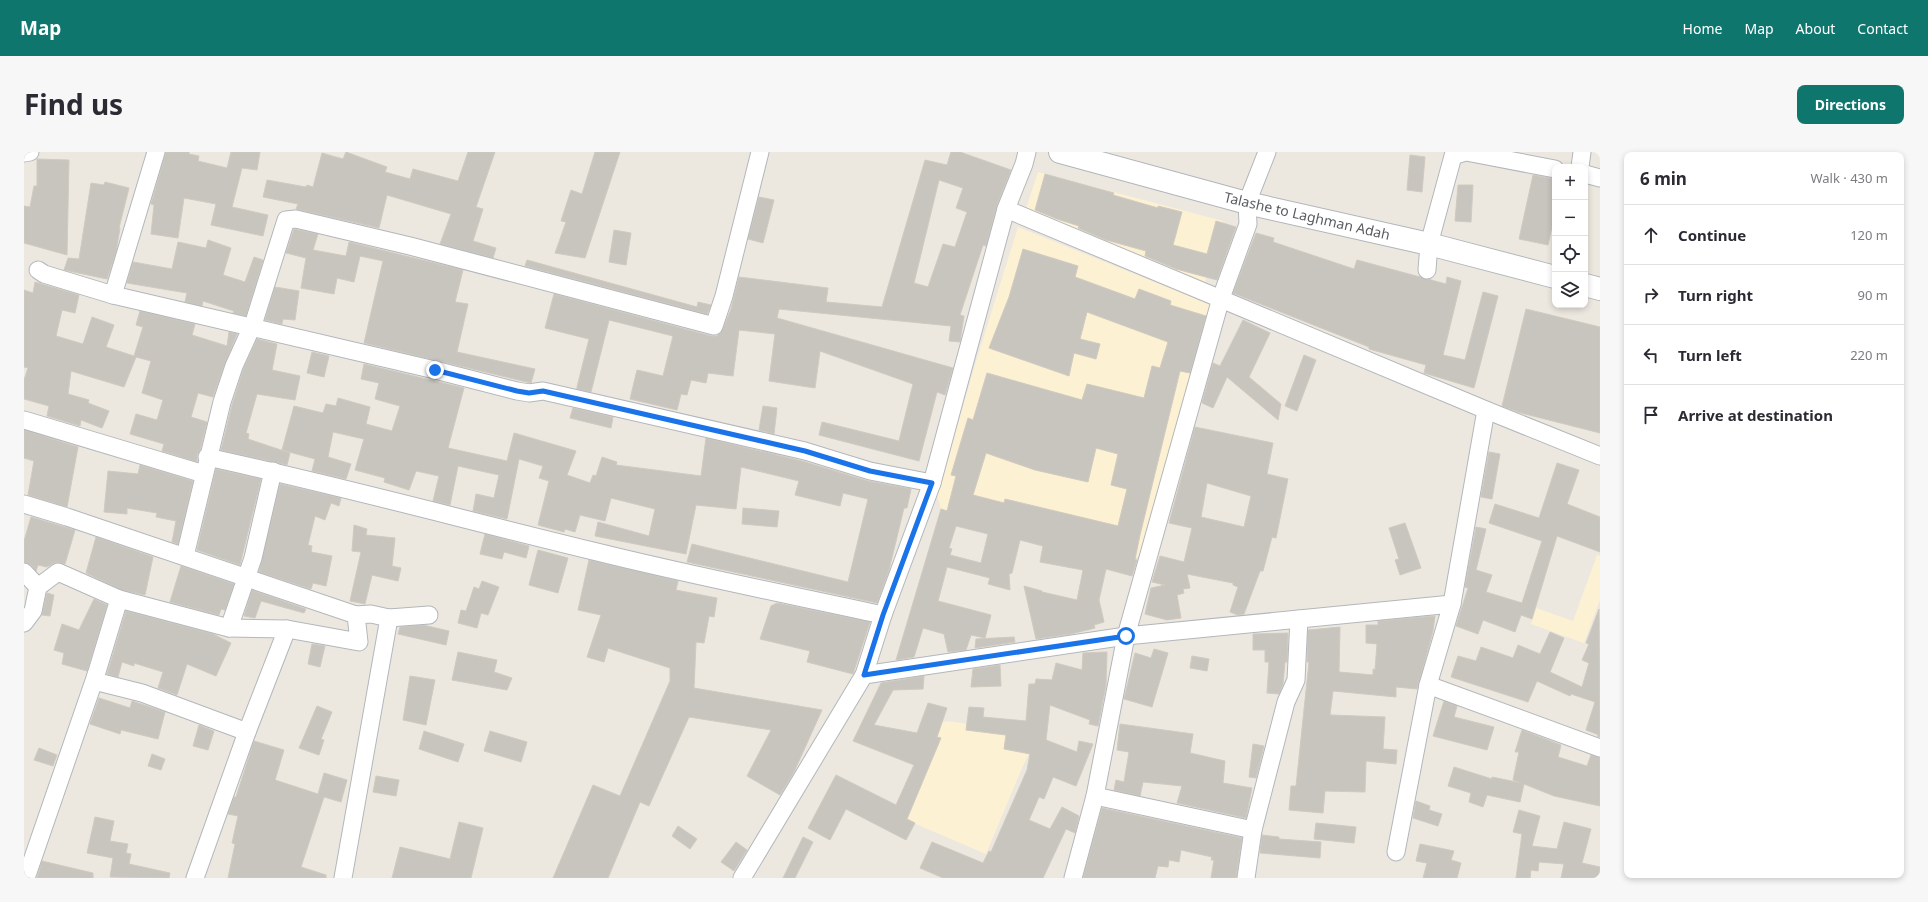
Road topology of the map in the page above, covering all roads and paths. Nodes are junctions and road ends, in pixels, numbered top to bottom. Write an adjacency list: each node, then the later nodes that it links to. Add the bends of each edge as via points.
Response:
1 (24, 152): 2 (street)
2 (30, 152)
3 (156, 152): 21 (street)
4 (760, 152): 23 (street, via 724,296 714,326 410,246 296,219 286,220)
5 (1027, 152): 14 (street)
6 (1060, 152): 13 (main road, Talashe to Laghman Adah)
7 (1267, 152): 13 (street)
8 (1582, 152): 9 (street)
9 (1580, 164)
10 (1552, 168): 15 (street, via 1466,152 1453,156)
11 (1588, 175): 12 (street)
12 (1600, 178)
13 (1247, 203): 15 (main road, Talashe to Laghman Adah); 22 (street, via 1248,224)
14 (1006, 209): 22 (street); 30 (street)
15 (1429, 244): 17 (street); 18 (main road, Talashe to Laghman Adah)
16 (38, 270): 21 (street)
17 (1427, 270)
18 (1552, 277)
19 (1588, 286): 20 (main road)
20 (1600, 289)
21 (113, 295): 23 (street)
22 (1221, 298): 24 (street); 46 (street)
23 (251, 327): 27 (street, via 227,385); 30 (street, via 517,391 543,391 805,451 870,471)
24 (1486, 410): 26 (street); 37 (street)
25 (24, 420): 29 (street)
26 (1600, 456)
27 (208, 457): 28 (street); 29 (street)
28 (273, 471): 34 (street); 40 (street, via 539,533 712,579)
29 (204, 474): 32 (street)
30 (932, 483): 40 (street)
31 (24, 504): 32 (street)
32 (185, 556): 34 (street)
33 (24, 572): 35 (street)
34 (247, 578): 38 (street); 44 (street)
35 (38, 587): 36 (street, via 58,572); 43 (street, via 33,611)
36 (119, 599): 44 (street); 47 (street)
37 (1452, 604): 42 (street); 49 (street)
38 (356, 615): 41 (street, via 371,614); 45 (street, via 359,642)
39 (429, 615): 41 (street)
40 (883, 615): 48 (street)
41 (389, 618): 57 (street)
42 (1299, 619): 46 (street); 53 (street, via 1296,680 1286,702)
43 (24, 623)
44 (228, 628): 45 (street)
45 (287, 629): 50 (street)
46 (1126, 636): 48 (street); 52 (street)
47 (96, 675): 50 (street, via 98,682 142,693); 55 (street)
48 (864, 675): 58 (street)
49 (1428, 685): 51 (street); 54 (street)
50 (247, 732): 56 (street)
51 (1600, 748)
52 (1095, 796): 53 (street); 59 (street)
53 (1253, 830): 60 (street)
54 (1396, 852)
55 (26, 878)
56 (195, 878)
57 (343, 878)
58 (742, 878)
59 (1073, 878)
60 (1246, 878)

